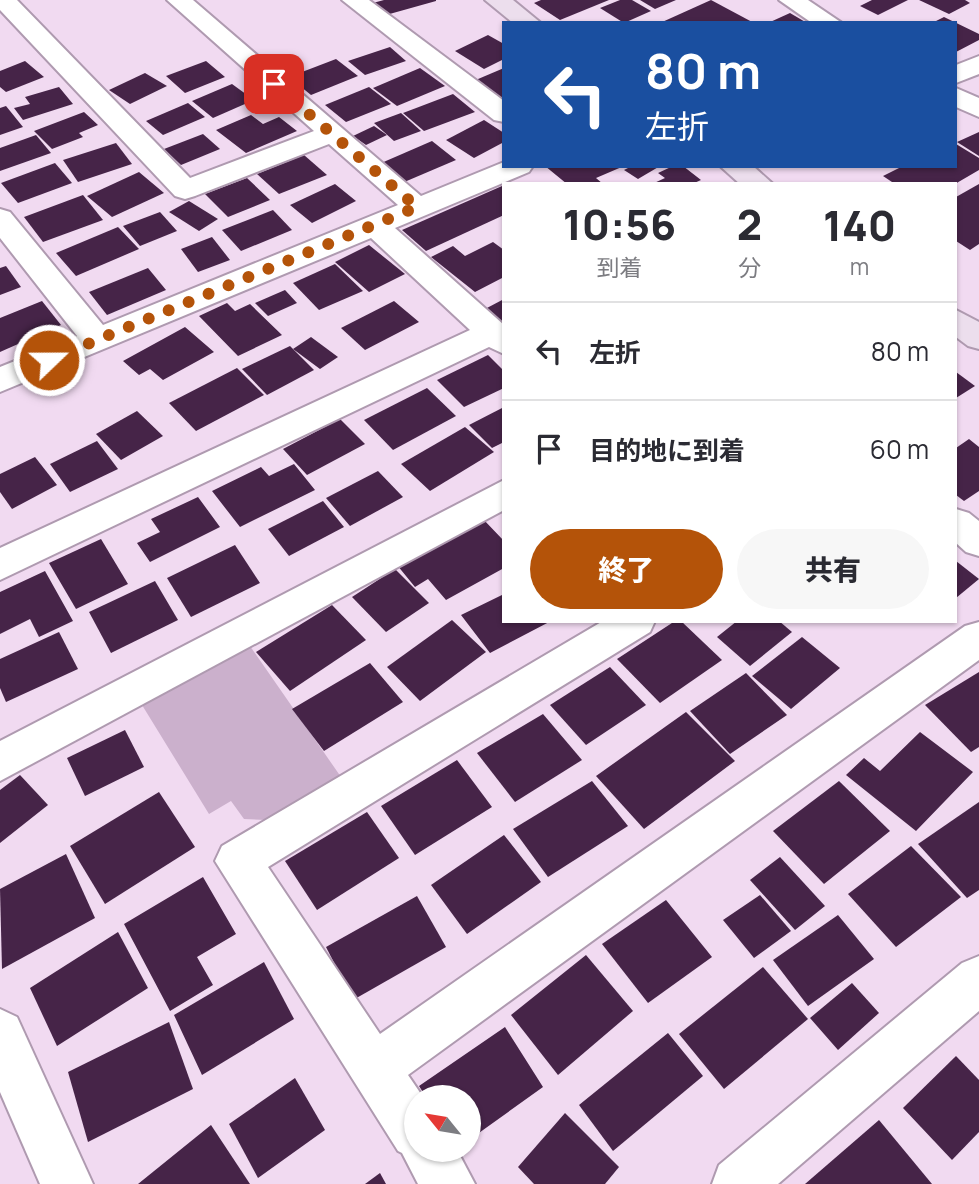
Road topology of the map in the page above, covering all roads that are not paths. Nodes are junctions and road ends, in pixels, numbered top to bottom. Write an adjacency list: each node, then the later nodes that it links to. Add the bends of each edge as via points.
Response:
1 (4, 0): 13 (street, via 185,190)
2 (178, 0): 13 (street)
3 (354, 0): 12 (street)
4 (498, 0): 6 (main road)
5 (791, 0): 7 (street)
6 (526, 21)
7 (827, 21)
8 (979, 64): 9 (street)
9 (957, 75)
10 (957, 97): 11 (street)
11 (979, 109)
12 (502, 112)
13 (331, 134): 15 (street)
14 (523, 173): 15 (street)
15 (417, 207): 17 (street)
16 (0, 218): 21 (street)
17 (376, 226): 19 (street); 21 (street)
18 (957, 322): 20 (main road)
19 (498, 338): 26 (street)
20 (979, 338)
21 (98, 340): 22 (street)
22 (0, 380)
23 (502, 495): 29 (street)
24 (957, 524): 25 (street)
25 (979, 542)
26 (0, 565)
27 (633, 623): 32 (street, via 239,861)
28 (979, 638): 32 (street)
29 (0, 762)
30 (979, 980): 37 (street)
31 (0, 1034): 35 (street)
32 (374, 1069): 33 (street)
33 (404, 1115)
34 (435, 1162): 36 (street)
35 (67, 1184)
36 (449, 1184)
37 (737, 1184)

